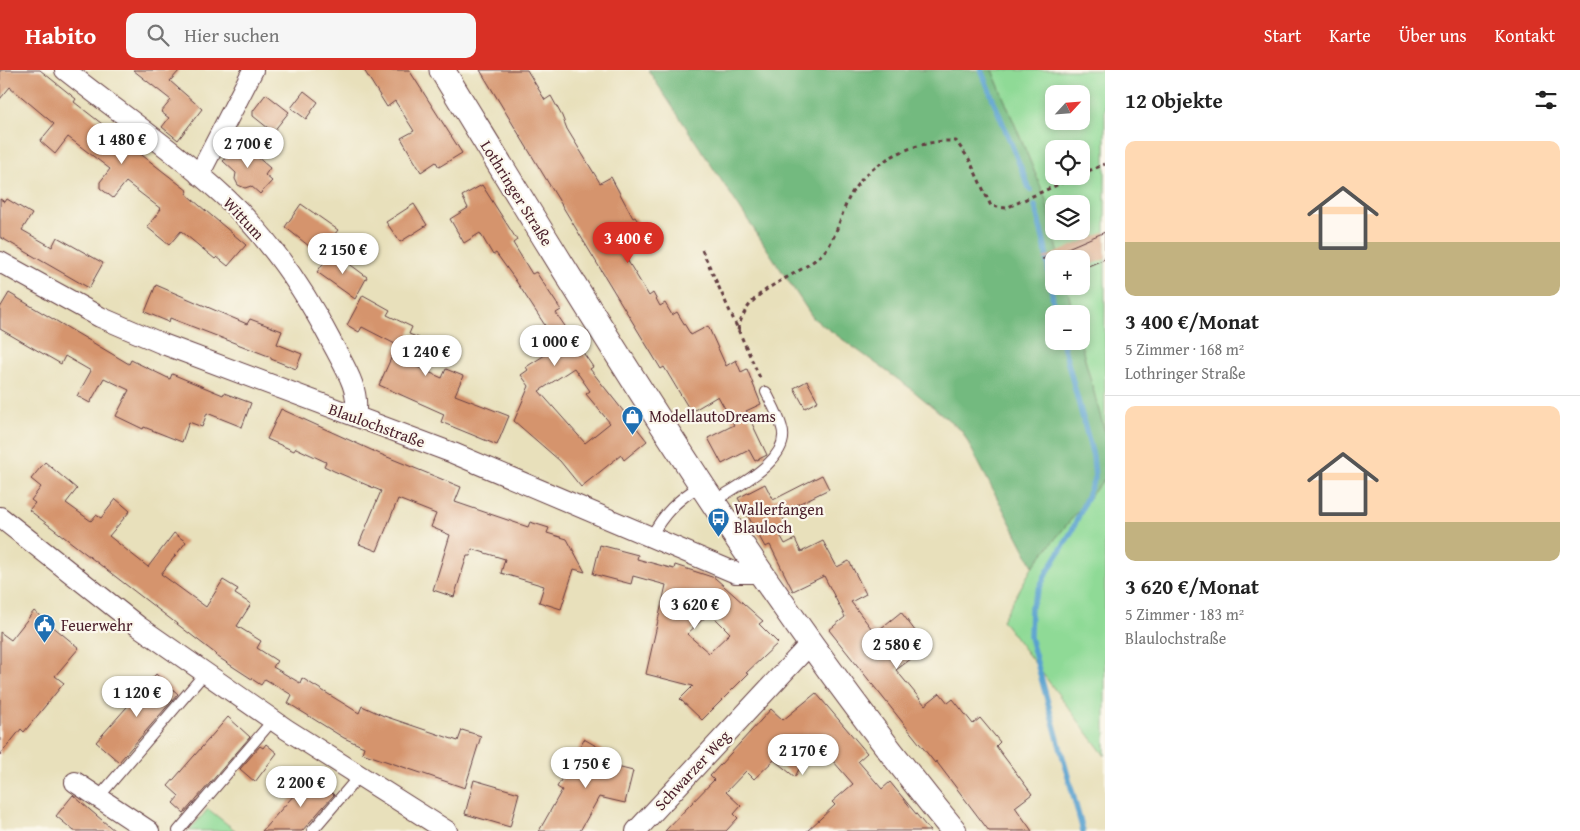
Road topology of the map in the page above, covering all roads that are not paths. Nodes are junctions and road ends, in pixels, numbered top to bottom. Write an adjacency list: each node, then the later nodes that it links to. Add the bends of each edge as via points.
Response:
1 (65, 70): 4 (street, Wittum)
2 (253, 70): 4 (street)
3 (442, 70): 8 (street, Lothringer Straße)
4 (199, 175): 7 (street, Wittum, via 250,223 296,282 354,386 357,405)
5 (0, 262): 7 (street, Blaulochstraße, via 127,329)
6 (766, 392): 8 (lane, via 783,429 783,445 774,461)
7 (354, 416): 10 (street, Blaulochstraße, via 547,491)
8 (706, 494): 10 (lane, via 675,504 660,520); 11 (street, Lothringer Straße)
9 (0, 517): 13 (street, via 138,626)
10 (651, 537): 11 (street, Blaulochstraße, via 736,573)
11 (760, 573): 12 (street, Lothringer Straße)
12 (810, 644): 22 (street, Schwarzer Weg); 23 (street, Lothringer Straße)
13 (205, 673): 14 (street); 17 (lane)
14 (273, 720): 15 (street); 20 (lane)
15 (359, 776): 18 (street); 21 (lane)
16 (75, 782): 17 (street)
17 (98, 798): 19 (street)
18 (445, 830)
19 (149, 831)
20 (178, 831)
21 (312, 831)
22 (636, 831)
23 (954, 831)

